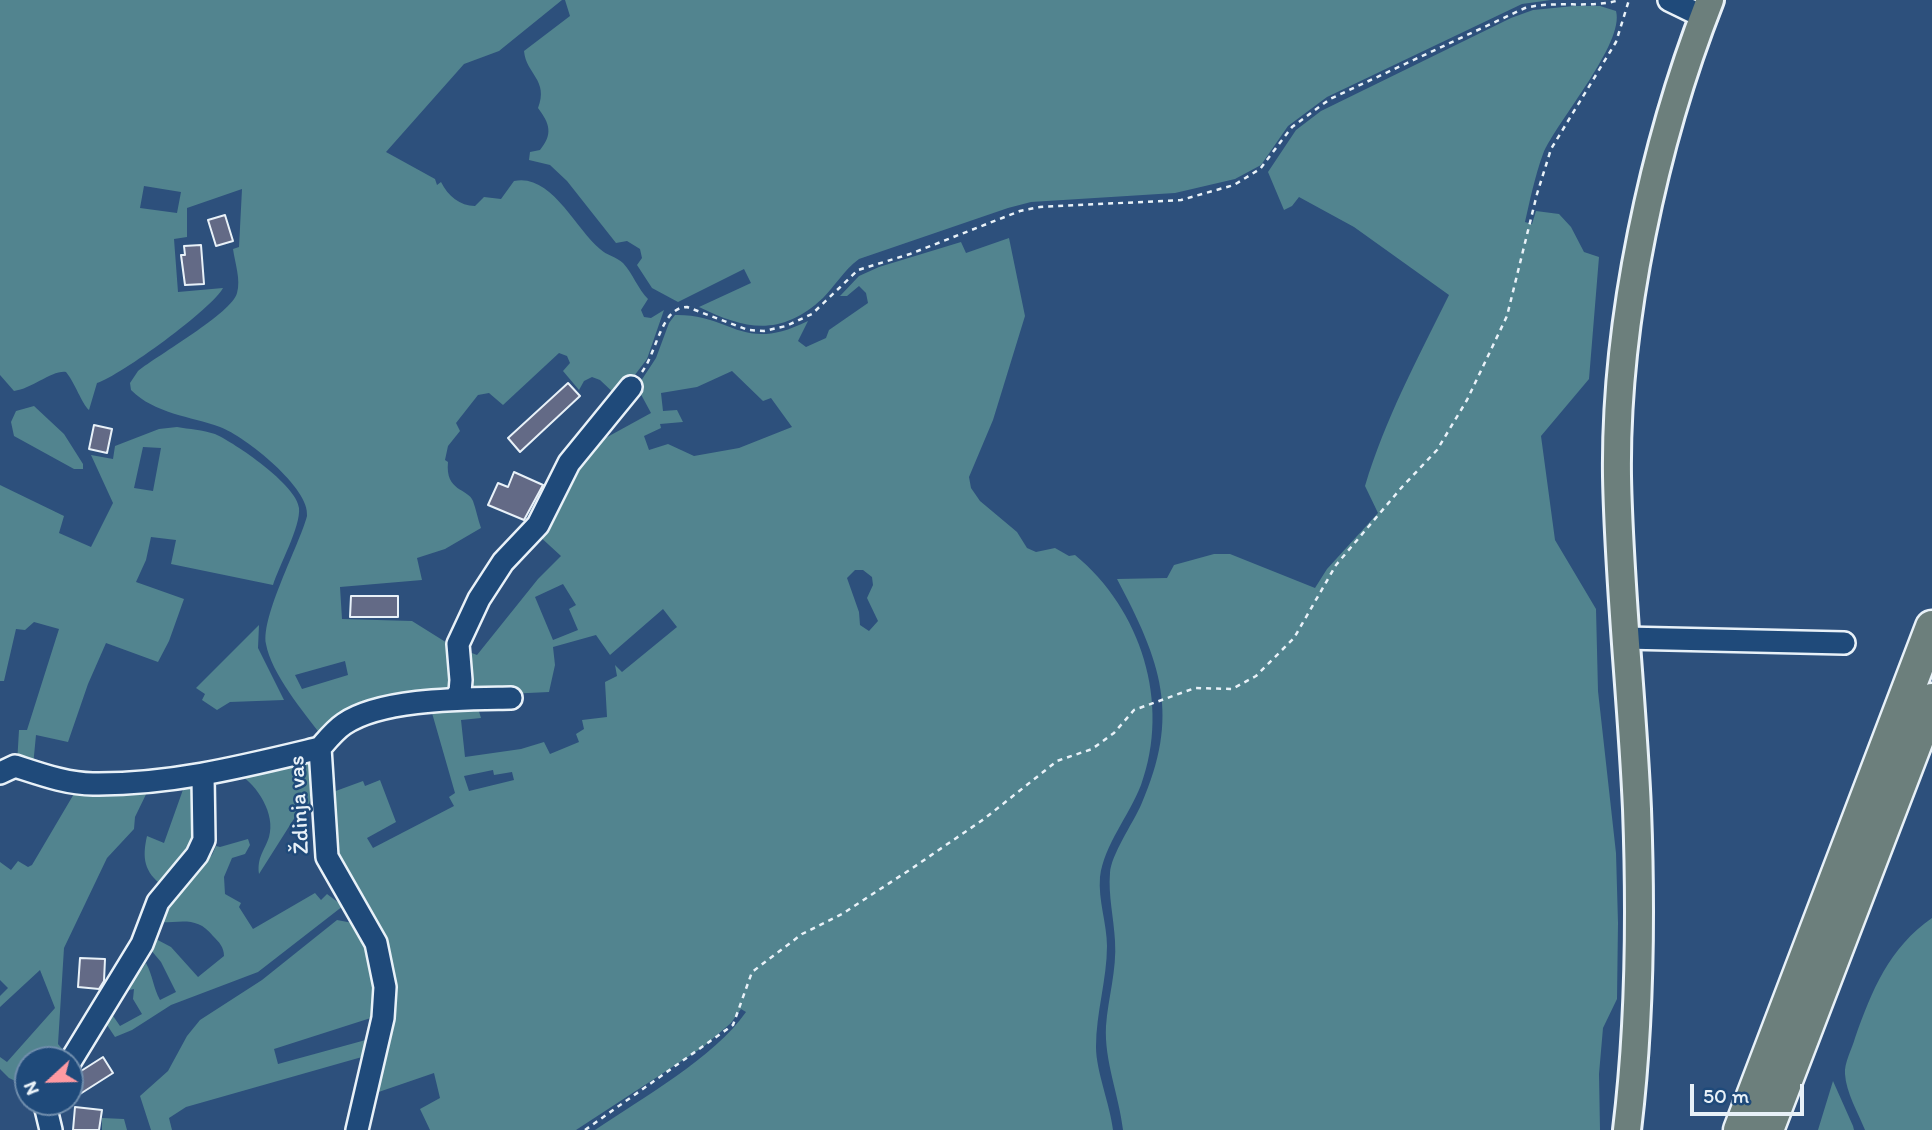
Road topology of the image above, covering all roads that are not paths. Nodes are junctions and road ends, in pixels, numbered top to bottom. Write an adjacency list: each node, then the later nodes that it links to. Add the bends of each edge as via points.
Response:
1 (1669, 0): 2 (street)
2 (1707, 8): 5 (main road, via 1656,176 1632,283 1617,475)
3 (631, 387): 8 (street, via 569,463 538,525 503,562 479,599 458,644 461,680)
4 (1932, 627): 16 (highway)
5 (1625, 638): 6 (street); 15 (main road, via 1637,809 1639,924)
6 (1844, 643)
7 (511, 698): 8 (street, Ždinja vas)
8 (454, 699): 10 (street, Ždinja vas, via 380,710 353,719)
9 (1932, 700): 17 (highway)
10 (320, 748): 12 (street); 14 (street, Ždinja vas, via 327,857 376,943 385,987 383,1018)
11 (5, 764): 12 (street, via 92,785)
12 (203, 776): 13 (street, via 204,840 158,902 142,944)
13 (80, 1046)
14 (357, 1130)
15 (1627, 1130)
16 (1740, 1130)
17 (1767, 1130)

